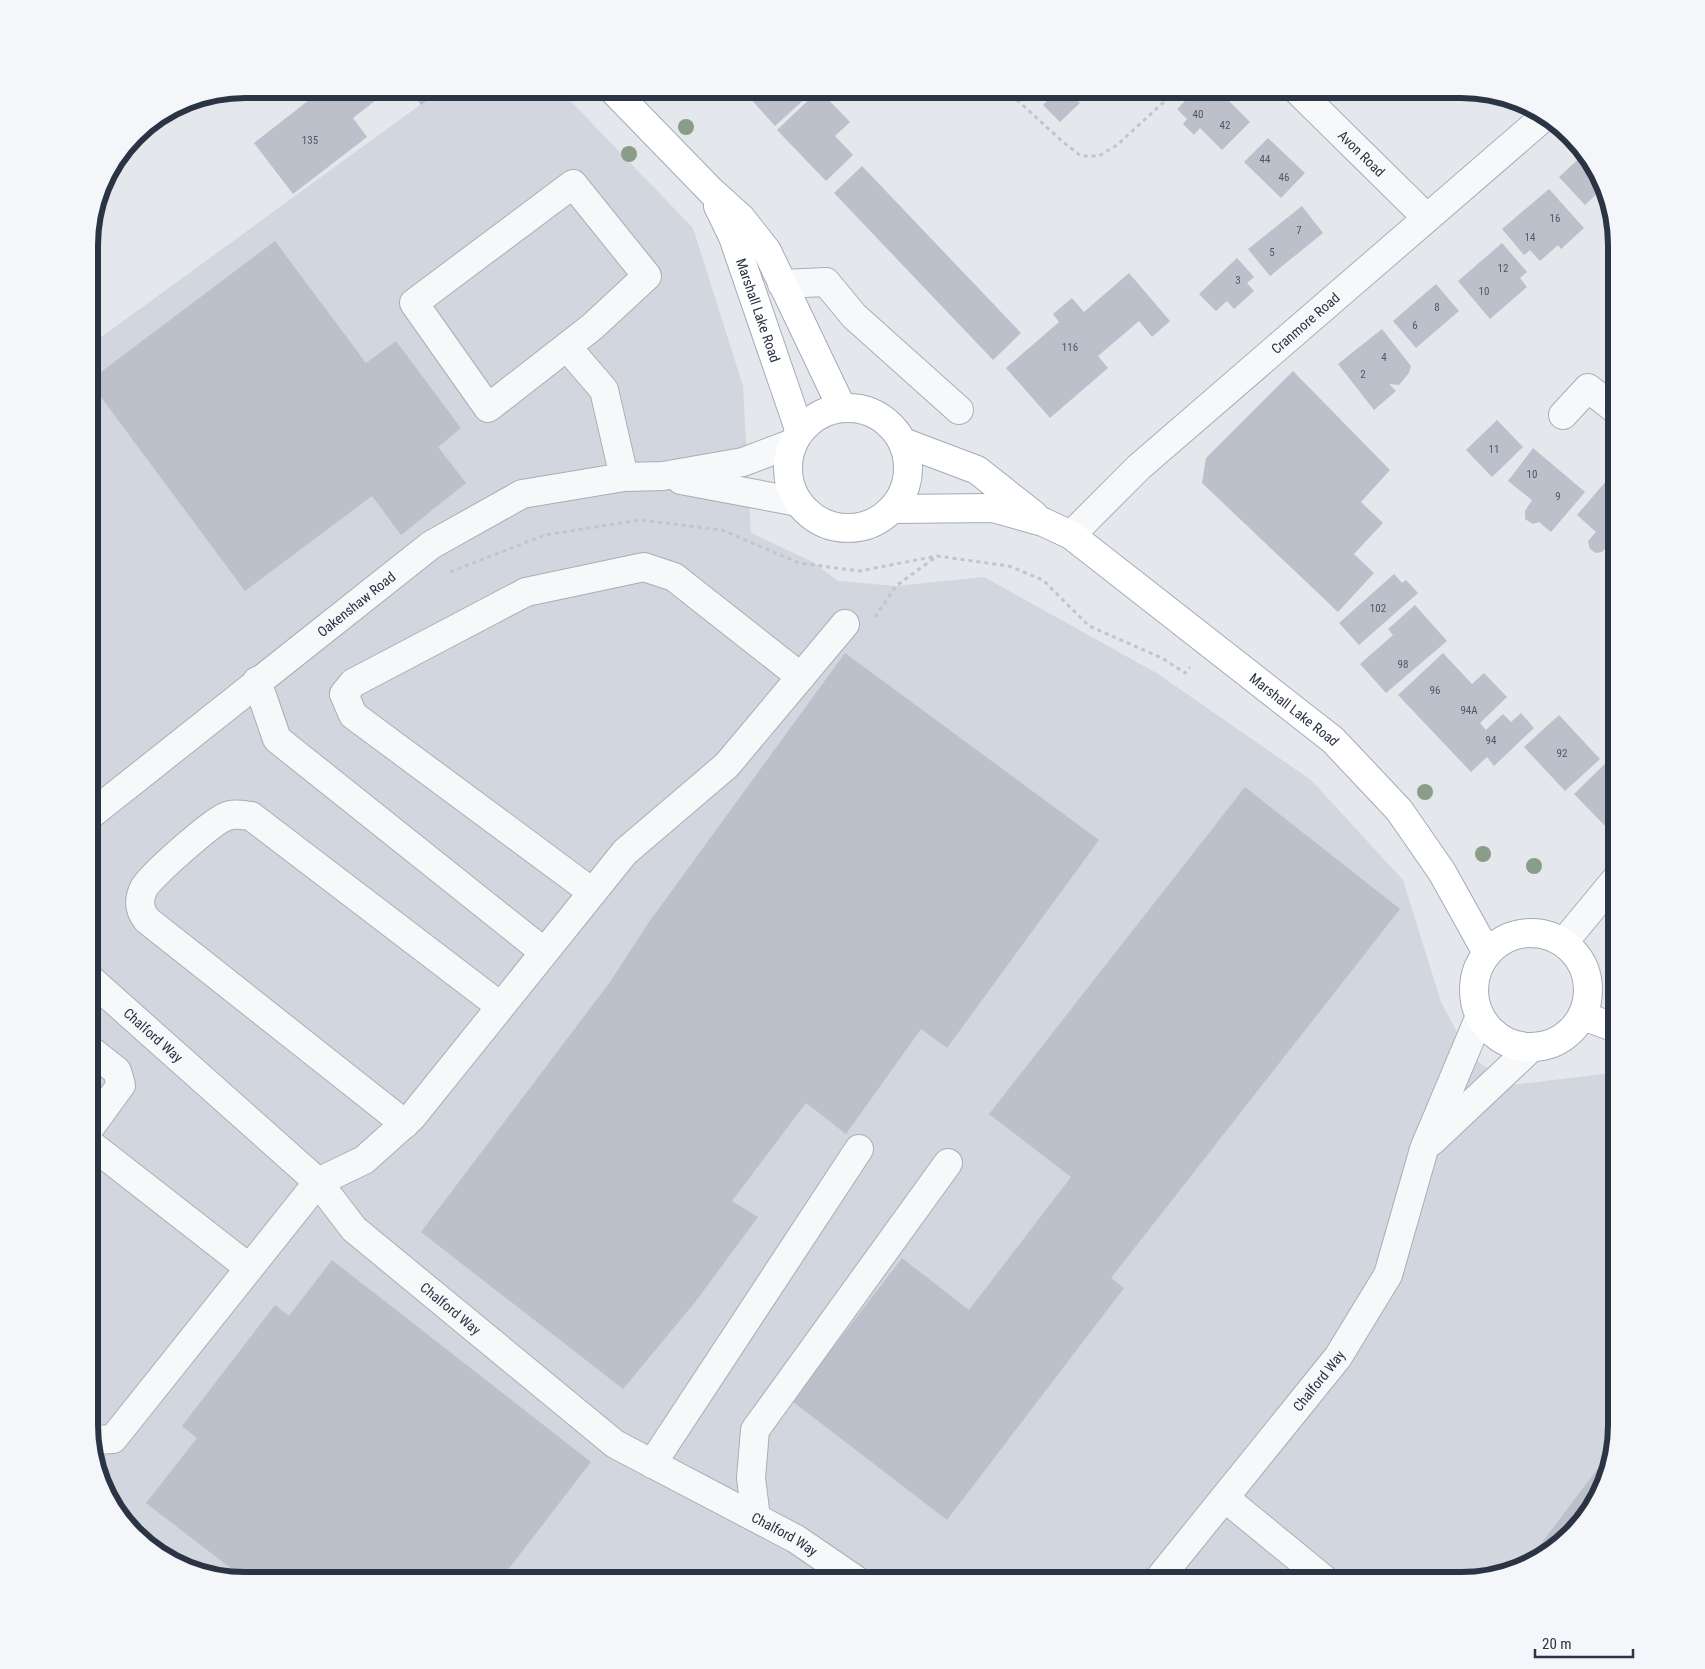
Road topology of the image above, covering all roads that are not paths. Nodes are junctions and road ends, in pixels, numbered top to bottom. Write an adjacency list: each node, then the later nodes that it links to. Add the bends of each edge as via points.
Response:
1 (621, 98): 4 (main road, Marshall Lake Road)
2 (1305, 98): 5 (street, Avon Road)
3 (1540, 121): 5 (street, Cranmore Road)
4 (711, 191): 6 (main road, Marshall Lake Road, via 741,218 767,251); 12 (main road, Marshall Lake Road, via 733,237)
5 (1427, 218): 19 (street, Cranmore Road, via 1139,467)
6 (782, 284): 9 (main road, Marshall Lake Road); 10 (street, via 826,282 854,316)
7 (567, 347): 7 (street, via 488,408 414,303 573,184 647,276); 15 (street, via 604,390)
8 (1608, 404): 11 (street, via 1588,388)
9 (842, 408): 12 (main road, via 819,415); 13 (main road, via 867,410 888,422)
10 (959, 410)
11 (1563, 415)
12 (797, 438): 14 (street, Oakenshaw Road, via 743,462); 16 (main road, Marshall Lake Road, via 788,466)
13 (903, 442): 17 (main road, via 909,476); 18 (main road, Marshall Lake Road, via 977,470)
14 (663, 476): 15 (street, Oakenshaw Road); 16 (street, Oakenshaw Road)
15 (624, 477): 22 (street, Oakenshaw Road, via 522,494 431,545)
16 (798, 502): 17 (main road, via 813,518 833,527 855,529 877,522)
17 (894, 509): 18 (main road, Marshall Lake Road, via 993,508)
18 (1043, 522): 19 (main road, Marshall Lake Road)
19 (1072, 535): 28 (main road, Marshall Lake Road, via 1333,740 1399,810 1442,872)
20 (845, 624): 21 (street)
21 (801, 677): 25 (street, via 727,765 624,852); 25 (street, via 674,577 644,567 526,592 353,683 344,694 353,715)
22 (258, 681): 23 (street, Oakenshaw Road); 27 (street, via 277,739)
23 (98, 800)
24 (1608, 889): 26 (street)
25 (592, 892): 27 (street)
26 (1564, 942): 28 (main road, via 1545,934 1523,932 1510,936); 32 (main road, via 1585,967 1589,983)
27 (544, 952): 30 (street)
28 (1487, 953): 31 (main road, via 1476,972 1474,984)
29 (98, 986): 42 (street, Chalford Way)
30 (500, 1006): 37 (street); 37 (street, via 251,816 238,814 222,818 148,882 140,897 142,913 147,920)
31 (1480, 1016): 34 (main road, via 1502,1039); 39 (street, Chalford Way)
32 (1583, 1016): 33 (main road); 34 (main road, via 1562,1038)
33 (1608, 1025)
34 (1532, 1047): 39 (street)
35 (98, 1056): 36 (street, via 117,1071 121,1085)
36 (98, 1117)
37 (405, 1124): 42 (street, via 364,1160)
38 (859, 1149): 45 (street)
39 (1424, 1149): 46 (street, Chalford Way, via 1388,1275 1338,1357)
40 (98, 1150): 43 (street)
41 (948, 1163): 47 (street, via 755,1430 751,1478)
42 (318, 1182): 43 (street); 45 (street, Chalford Way, via 354,1230 615,1444)
43 (248, 1267): 44 (street, via 113,1438)
44 (99, 1440)
45 (652, 1464): 47 (street, Chalford Way)
46 (1225, 1498): 49 (street, Chalford Way); 50 (street)
47 (756, 1518): 48 (street, Chalford Way, via 796,1539)
48 (835, 1572)
49 (1165, 1572)
50 (1315, 1572)

